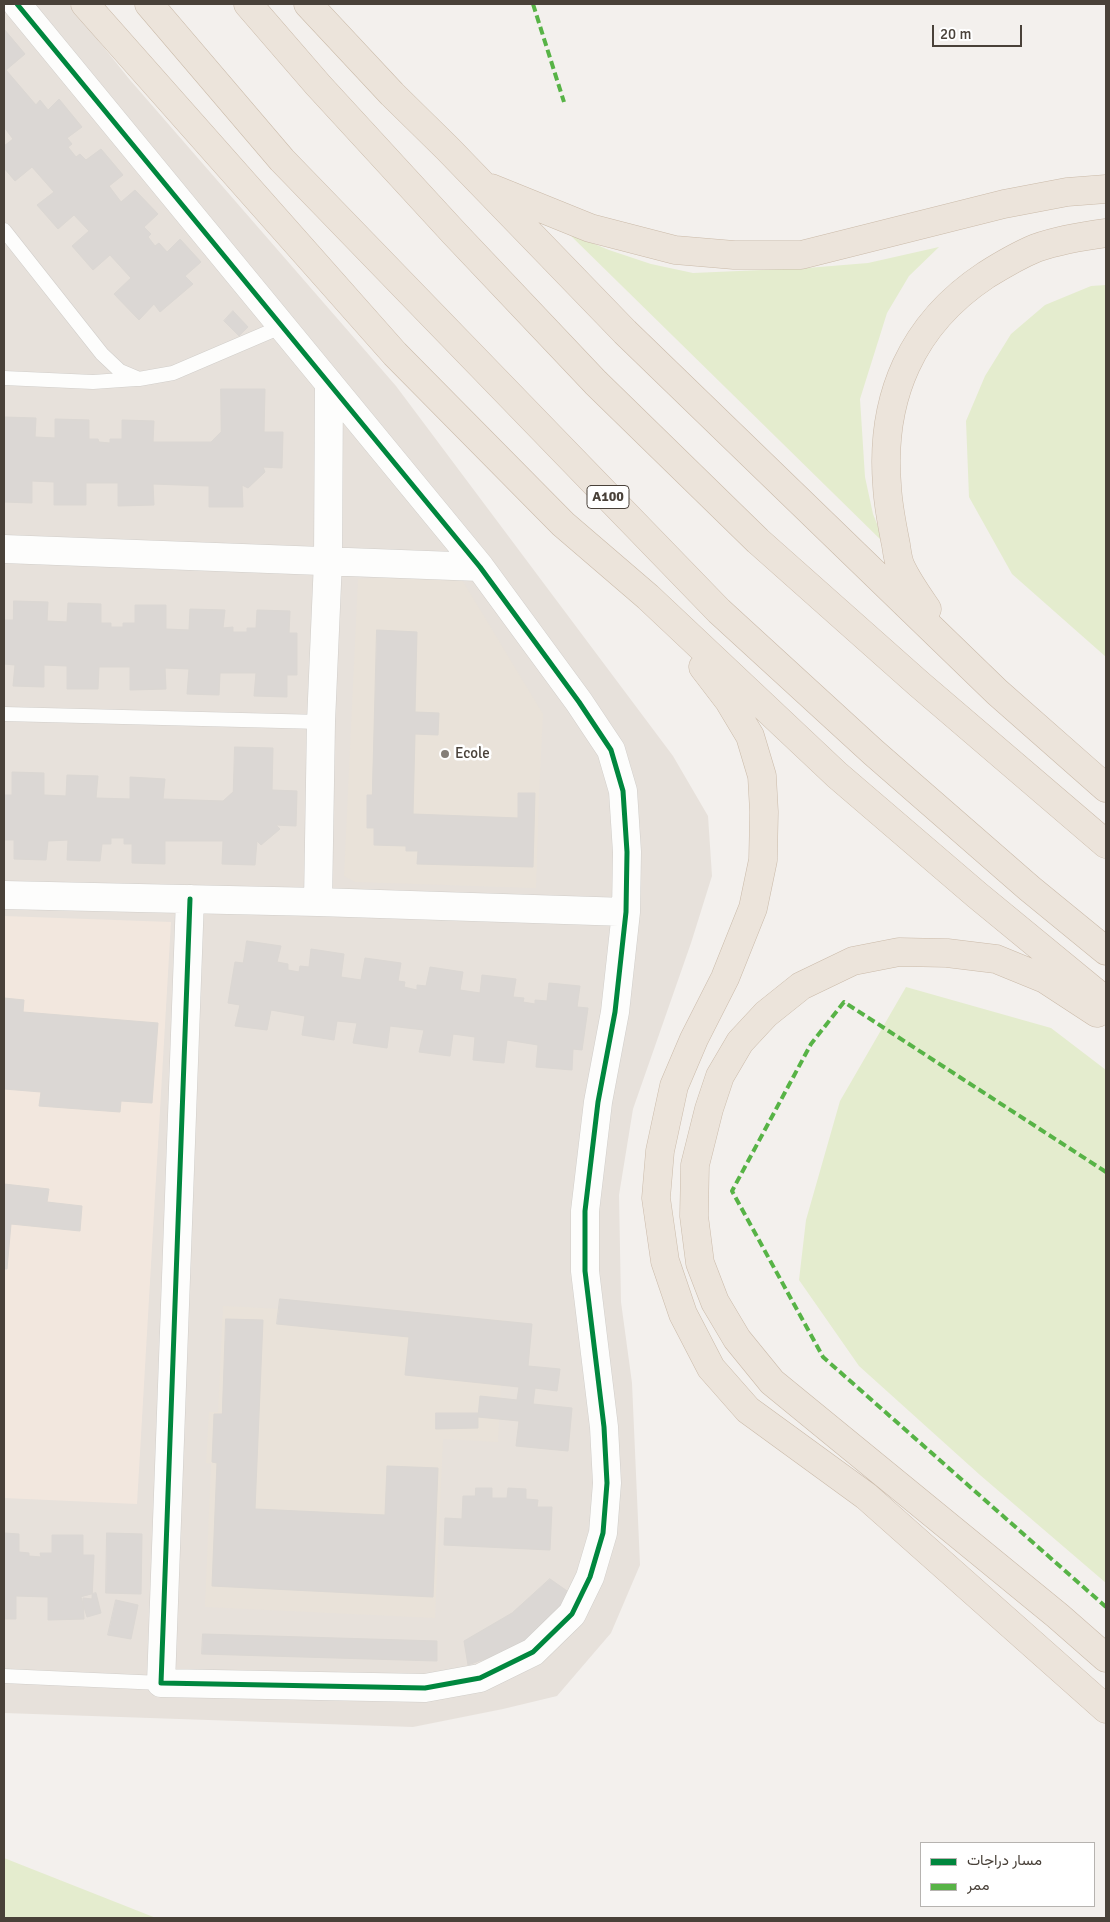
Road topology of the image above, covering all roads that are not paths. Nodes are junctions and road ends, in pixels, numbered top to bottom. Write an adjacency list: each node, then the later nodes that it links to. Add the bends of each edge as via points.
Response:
1 (18, 4): 10 (street)
2 (85, 4): 17 (highway, via 395,354 563,524)
3 (149, 4): 27 (highway, A100, via 282,160 719,611 880,758)
4 (248, 4): 22 (highway, via 454,233 603,390 758,541)
5 (308, 4): 6 (highway)
6 (481, 184): 7 (highway, via 590,228 675,250 734,255 801,255 1004,204 1067,192); 18 (highway, via 625,332)
7 (1106, 189)
8 (1106, 233): 18 (highway, via 1035,248 970,286 942,311 920,338 903,370 886,431 888,503 900,566 940,627)
9 (5, 235): 12 (lane, via 102,354 120,371)
10 (283, 326): 12 (lane, via 173,373); 13 (street)
11 (4, 378): 12 (lane, via 93,382)
12 (139, 378)
13 (329, 383): 15 (street); 16 (street)
14 (4, 549): 15 (street)
15 (328, 561): 16 (street); 20 (street)
16 (480, 567): 26 (street, via 580,702 611,750 623,791)
17 (648, 597): 28 (highway, via 837,775); 33 (highway, via 729,701 750,736 762,776 764,812 763,860 753,908 674,1086 660,1151 656,1198 665,1261 683,1314 711,1368 748,1410 866,1496)
18 (997, 692): 21 (highway)
19 (4, 714): 20 (lane)
20 (321, 722): 25 (street)
21 (1106, 788)
22 (1106, 844)
23 (4, 895): 24 (street)
24 (190, 899): 25 (street); 32 (street)
25 (318, 902): 26 (street)
26 (626, 912): 32 (street, via 615,1012 598,1102 584,1211 585,1272 604,1428 607,1483 603,1534 590,1577 572,1614 533,1652 480,1678 426,1688)
27 (1106, 950)
28 (1106, 1001)
29 (1106, 1019): 30 (highway, via 1044,979 996,959 947,953 899,952 853,961 800,986 766,1014 740,1042 720,1076 695,1165 694,1216 700,1263 715,1302 737,1339 772,1382)
30 (1106, 1658)
31 (4, 1676): 32 (lane)
32 (161, 1683)
33 (1106, 1709)

